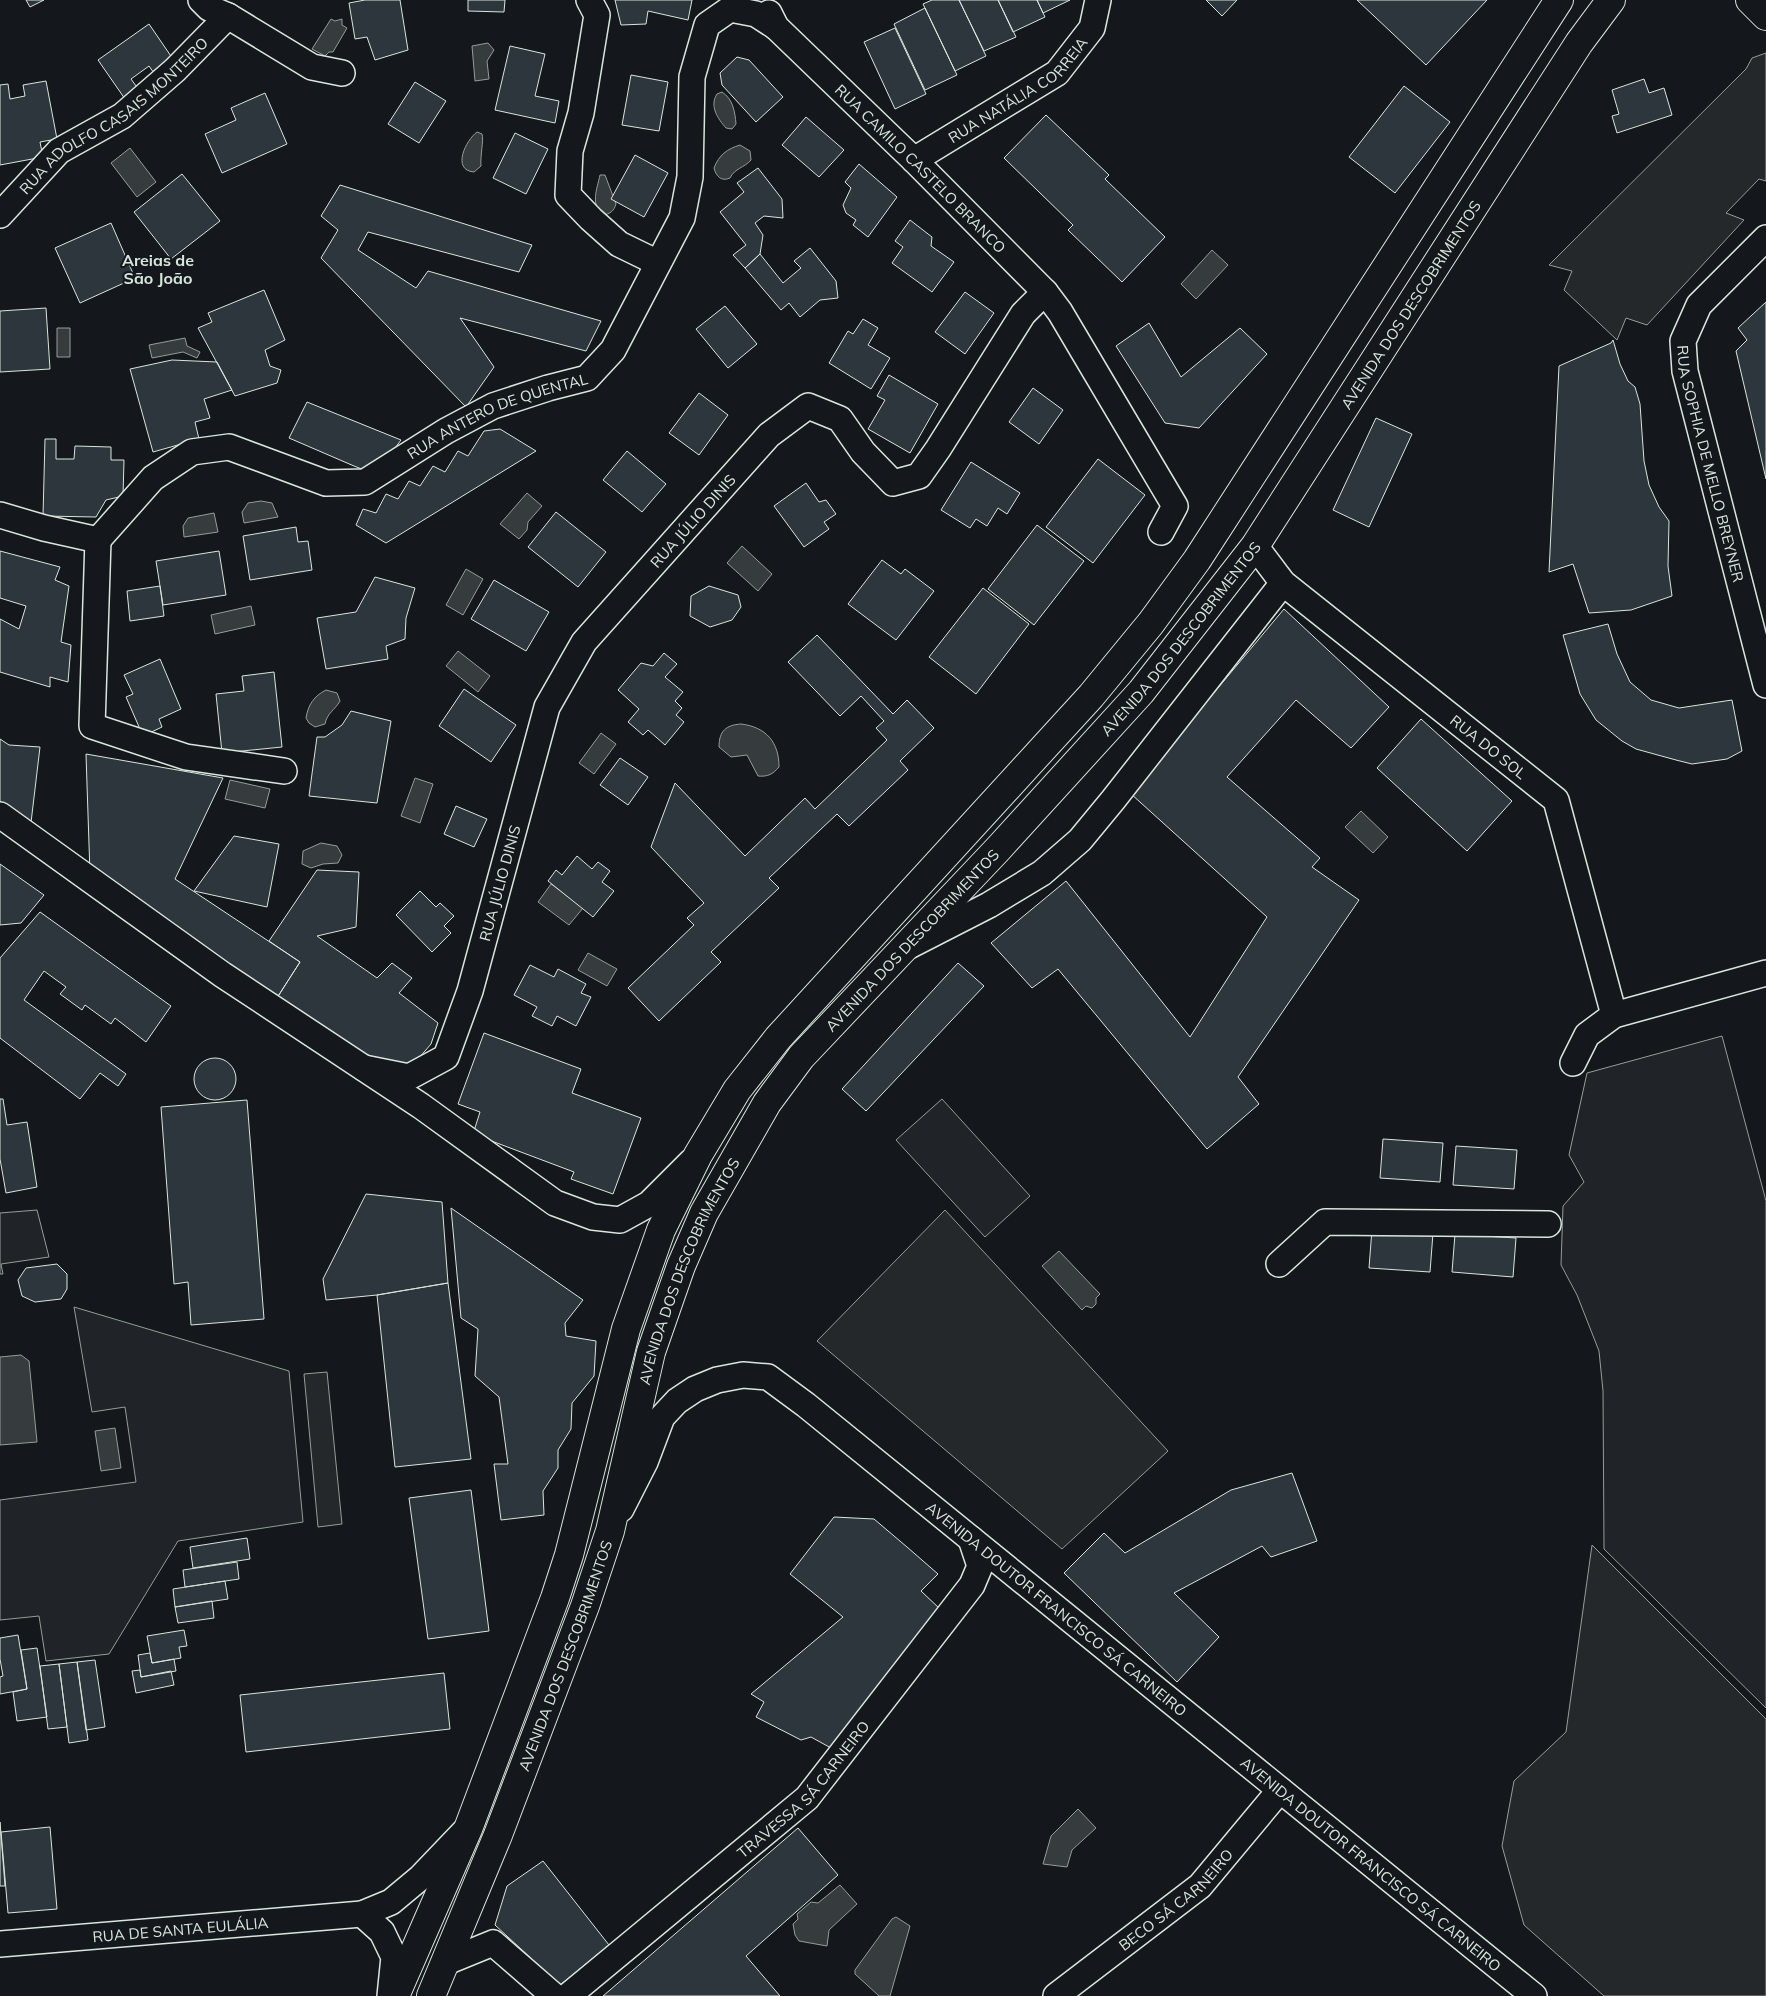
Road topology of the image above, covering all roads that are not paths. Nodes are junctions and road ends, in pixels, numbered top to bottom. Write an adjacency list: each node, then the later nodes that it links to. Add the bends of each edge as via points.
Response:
1 (201, 0): 9 (street, via 209,8)
2 (589, 0): 17 (street, via 597,15 581,113 570,151 568,195 619,244)
3 (714, 0): 11 (street, RUA ANTERO DE QUENTAL)
4 (763, 0): 12 (street, RUA CAMILO CASTELO BRANCO)
5 (1098, 0): 14 (street, RUA NATÁLIA CORREIA, via 1092,28 1057,73)
6 (1559, 0): 32 (main road, AVENIDA DOS DESCOBRIMENTOS, via 1197,560 1157,615 1092,696 778,1038 737,1090)
7 (1612, 0): 22 (main road, AVENIDA DOS DESCOBRIMENTOS, via 1574,51)
8 (1750, 0): 10 (main road)
9 (228, 16): 13 (street, via 312,67); 15 (street, RUA ADOLFO CASAIS MONTEIRO, via 175,70 122,116 60,151)
10 (1766, 16)
11 (707, 25): 12 (street, via 730,9 756,14); 17 (street, RUA ANTERO DE QUENTAL, via 692,77 690,177 682,218)
12 (776, 27): 14 (street, RUA CAMILO CASTELO BRANCO)
13 (342, 72)
14 (914, 160): 18 (street, RUA CAMILO CASTELO BRANCO)
15 (0, 215)
16 (1766, 238): 24 (street, RUA SOPHIA DE MELLO BREYNER, via 1699,305 1683,341 1687,379)
17 (658, 263): 21 (street, RUA ANTERO DE QUENTAL, via 613,350 588,378 493,406 365,482 326,483 229,447 192,452 153,478)
18 (1045, 292): 20 (street, RUA CAMILO CASTELO BRANCO, via 1175,506); 31 (street, RUA JÚLIO DINIS, via 1023,314 919,476 893,483 863,452 840,418 808,406 769,435 584,642 547,708 470,991 446,1057 409,1077)
19 (0, 515): 21 (street)
20 (1162, 532)
21 (98, 540): 25 (street, via 92,726 186,757)
22 (1255, 546): 23 (street, RUA DO SOL); 27 (main road, AVENIDA DOS DESCOBRIMENTOS, via 1141,692)
23 (1283, 582): 27 (street, via 1080,840 1042,873); 29 (street, RUA DO SOL, via 1556,800)
24 (1766, 685)
25 (284, 771)
26 (0, 815): 31 (street, via 223,975)
27 (903, 950): 35 (main road, AVENIDA DOS DESCOBRIMENTOS, via 801,1057 767,1102 704,1213 681,1266 651,1352)
28 (1766, 973): 29 (street)
29 (1614, 1015): 30 (street, via 1587,1035)
30 (1573, 1063)
31 (364, 1068): 32 (street, via 555,1202 593,1217 620,1220 649,1204)
32 (698, 1155): 38 (main road, AVENIDA DOS DESCOBRIMENTOS, via 661,1230 626,1329 569,1555)
33 (1548, 1224): 34 (street, via 1325,1222)
34 (1279, 1264)
35 (610, 1531): 36 (street, AVENIDA DOUTOR FRANCISCO SÁ CARNEIRO, via 645,1462 662,1417 695,1389 743,1375 768,1377); 41 (main road, AVENIDA DOS DESCOBRIMENTOS, via 498,1835)
36 (971, 1539): 37 (street, AVENIDA DOUTOR FRANCISCO SÁ CARNEIRO); 46 (street, TRAVESSA SÁ CARNEIRO, via 980,1566 972,1585 807,1798)
37 (1280, 1790): 47 (street, BECO SÁ CARNEIRO, via 1200,1886); 48 (street, AVENIDA DOUTOR FRANCISCO SÁ CARNEIRO)
38 (468, 1829): 39 (street, RUA DE SANTA EULÁLIA, via 406,1890 390,1902); 43 (main road, AVENIDA DOS DESCOBRIMENTOS)
39 (362, 1914): 40 (street, RUA DE SANTA EULÁLIA); 42 (street, via 382,1932 394,1956)
40 (0, 1944)
41 (444, 1963): 44 (main road, AVENIDA DOS DESCOBRIMENTOS); 45 (street, via 493,1943)
42 (390, 1996)
43 (395, 1996)
44 (431, 1996)
45 (554, 1996)
46 (568, 1996)
47 (1056, 1996)
48 (1534, 1996)

